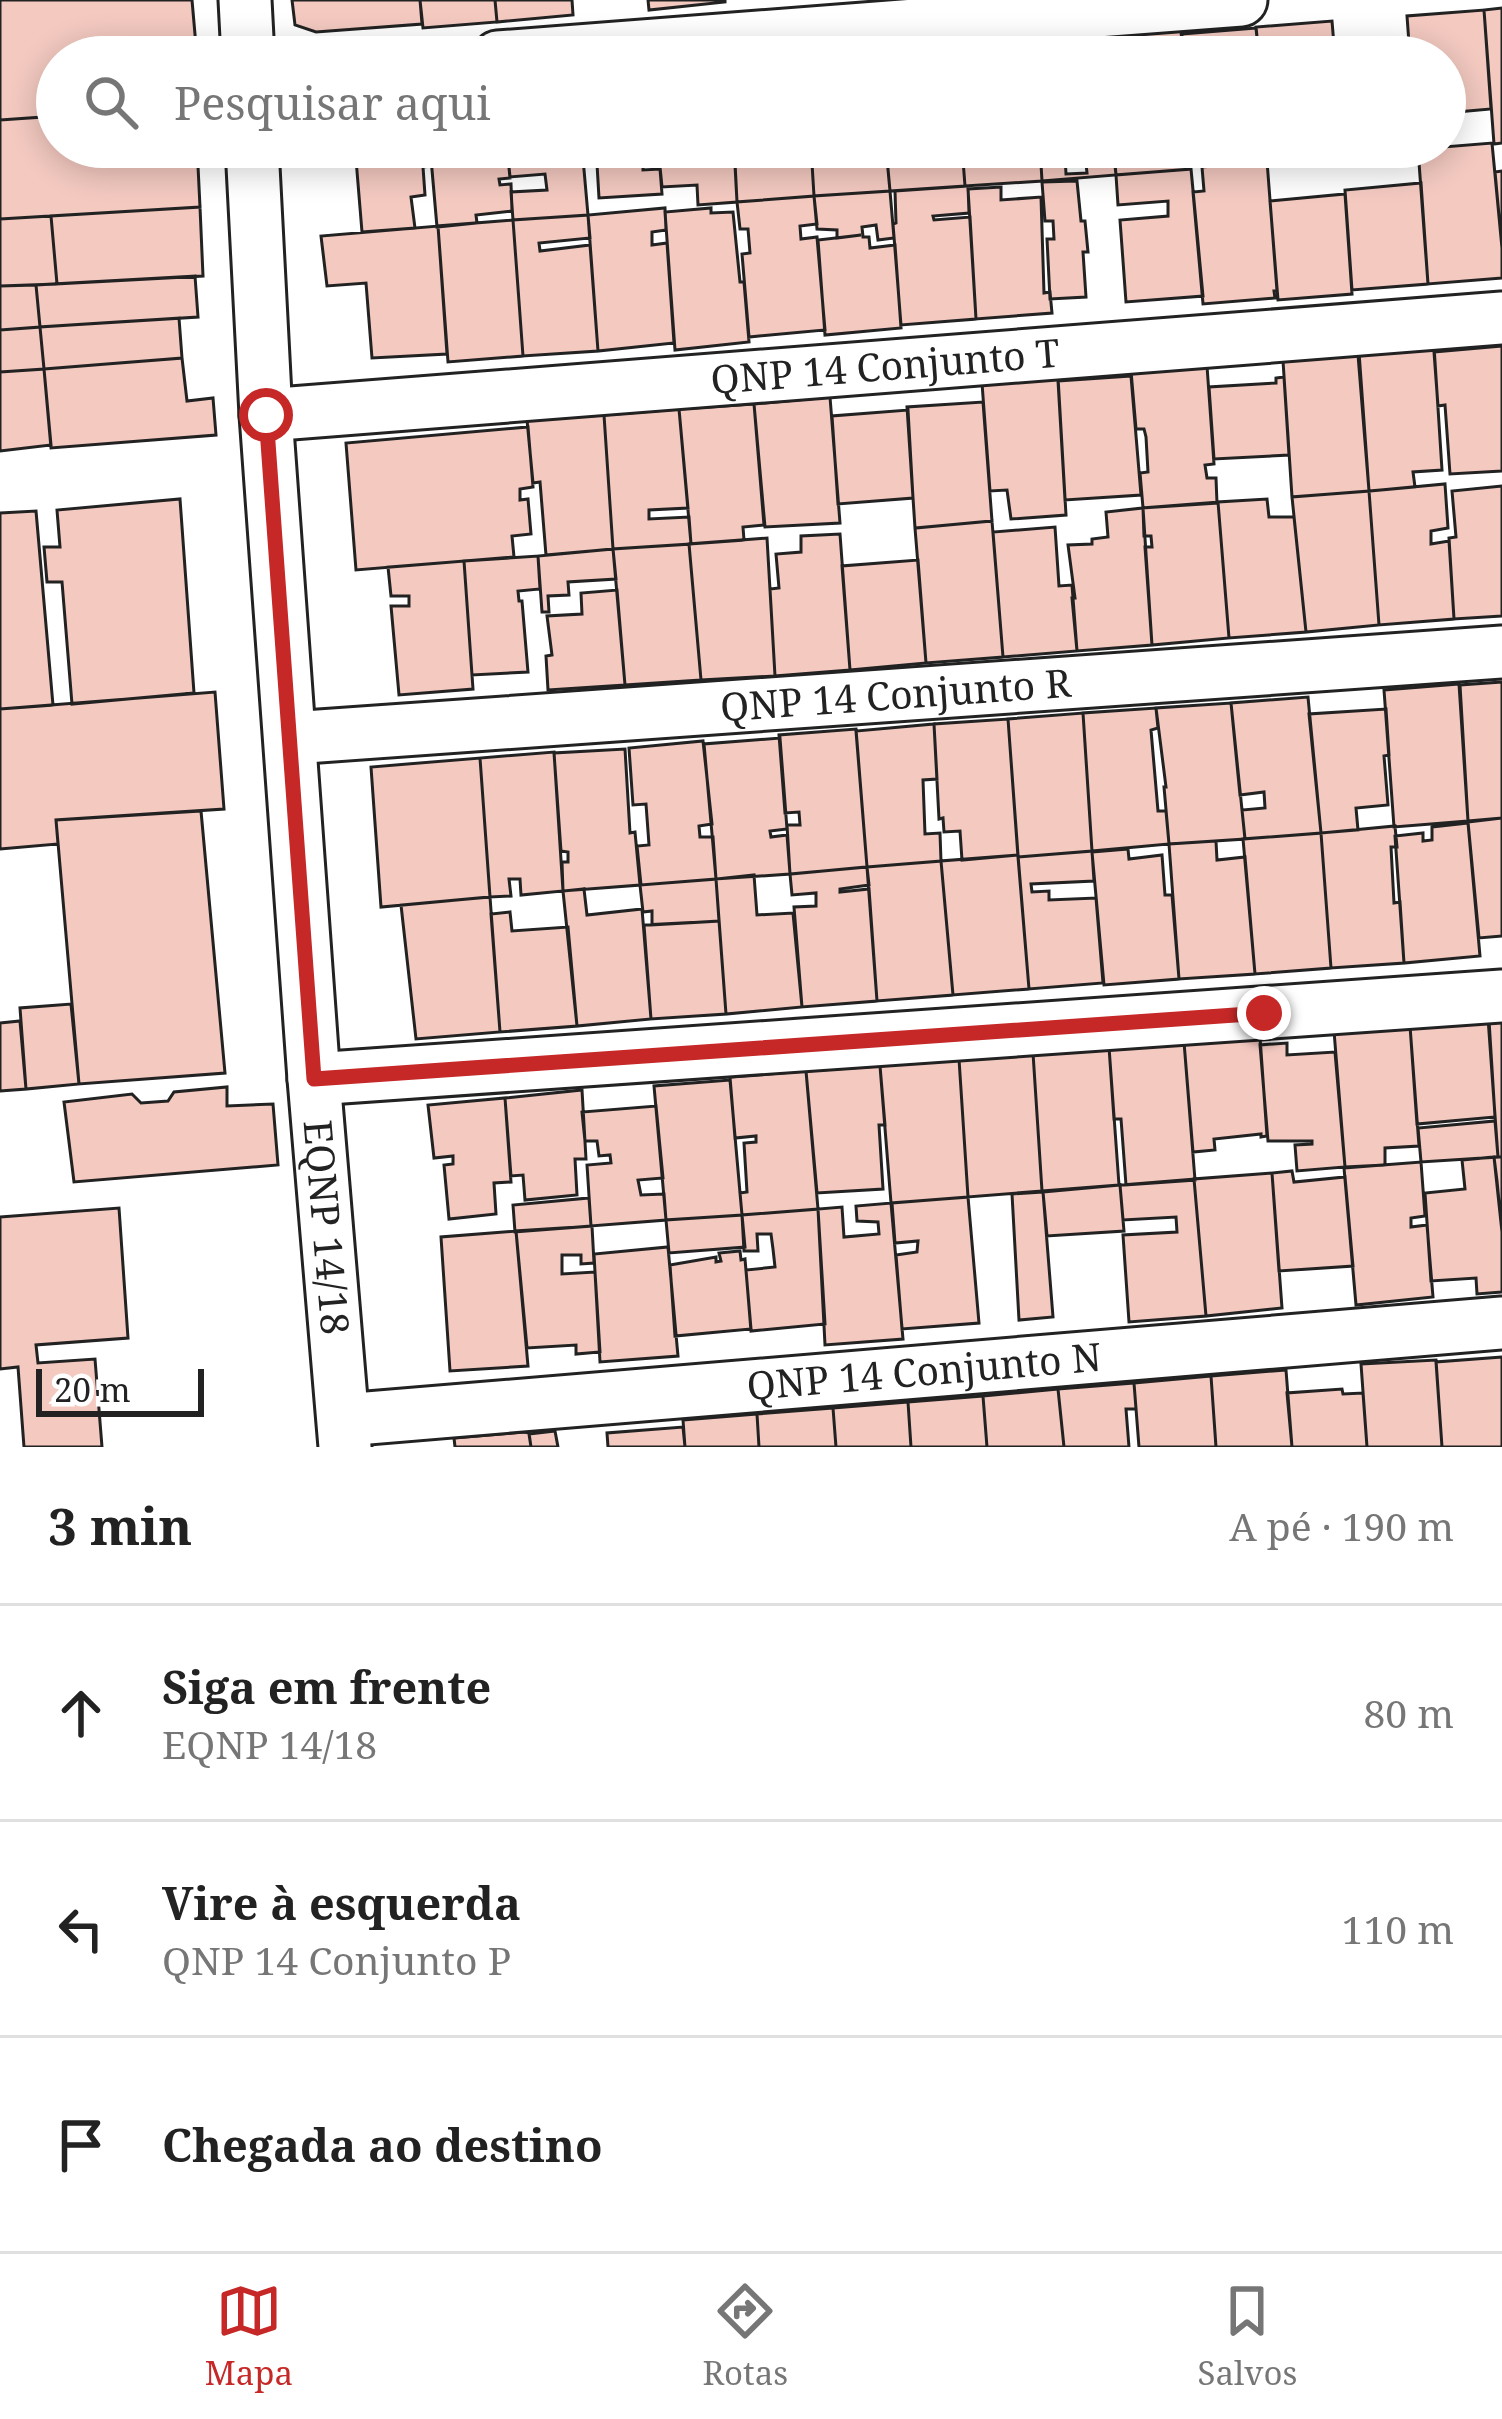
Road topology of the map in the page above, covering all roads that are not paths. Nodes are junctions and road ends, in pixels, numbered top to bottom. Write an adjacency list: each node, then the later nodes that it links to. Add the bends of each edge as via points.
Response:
1 (245, 0): 3 (street)
2 (1241, 0): 4 (street)
3 (247, 36)
4 (772, 36)
5 (253, 168): 7 (street, EQNP 14/18)
6 (1502, 318): 7 (street, QNP 14 Conjunto T)
7 (266, 415): 9 (street, EQNP 14/18)
8 (1502, 652): 9 (street, QNP 14 Conjunto R)
9 (291, 738): 11 (street, EQNP 14/18)
10 (1502, 996): 11 (street)
11 (314, 1079): 13 (street, EQNP 14/18)
12 (1502, 1323): 13 (street, QNP 14 Conjunto N)
13 (345, 1433)

